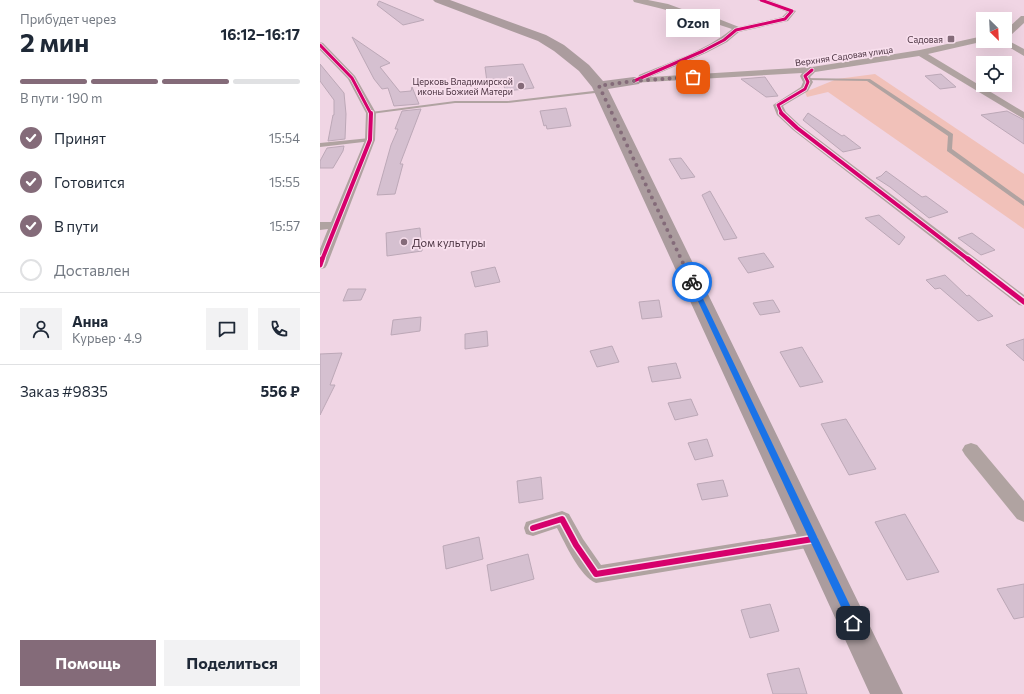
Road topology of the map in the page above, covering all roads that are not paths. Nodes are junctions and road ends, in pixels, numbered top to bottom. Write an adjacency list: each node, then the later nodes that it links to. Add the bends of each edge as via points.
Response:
1 (439, 0): 17 (highway, via 542,38 584,68)
2 (637, 0): 6 (street, via 703,16)
3 (663, 0): 6 (street, via 730,18)
4 (761, 0): 6 (street, via 792,11 785,19)
5 (1024, 18): 7 (street)
6 (736, 29): 16 (street, via 724,40 703,51)
7 (1012, 29)
8 (1024, 29): 9 (street)
9 (1012, 32)
10 (976, 41): 14 (street, Верхняя Садовая улица)
11 (320, 45): 18 (street, via 352,78)
12 (1012, 46): 13 (street)
13 (1024, 52)
14 (920, 53): 15 (street, Верхняя Садовая улица); 19 (street)
15 (809, 75): 16 (street, Верхняя Садовая улица); 22 (lane, via 868,80 952,135 949,150); 26 (street, via 805,89 778,106 788,121)
16 (634, 81): 17 (highway)
17 (600, 88): 18 (lane, via 507,102 455,102); 30 (highway)
18 (371, 113): 20 (street)
19 (1024, 116)
20 (370, 140): 21 (lane); 23 (street)
21 (320, 145)
22 (1024, 204)
23 (336, 225): 24 (street); 25 (street)
24 (320, 226)
25 (320, 265)
26 (1024, 302)
27 (971, 450): 28 (street)
28 (1024, 514)
29 (533, 528): 30 (street, via 562,519 596,574)
30 (814, 539): 31 (highway)
31 (887, 694)

